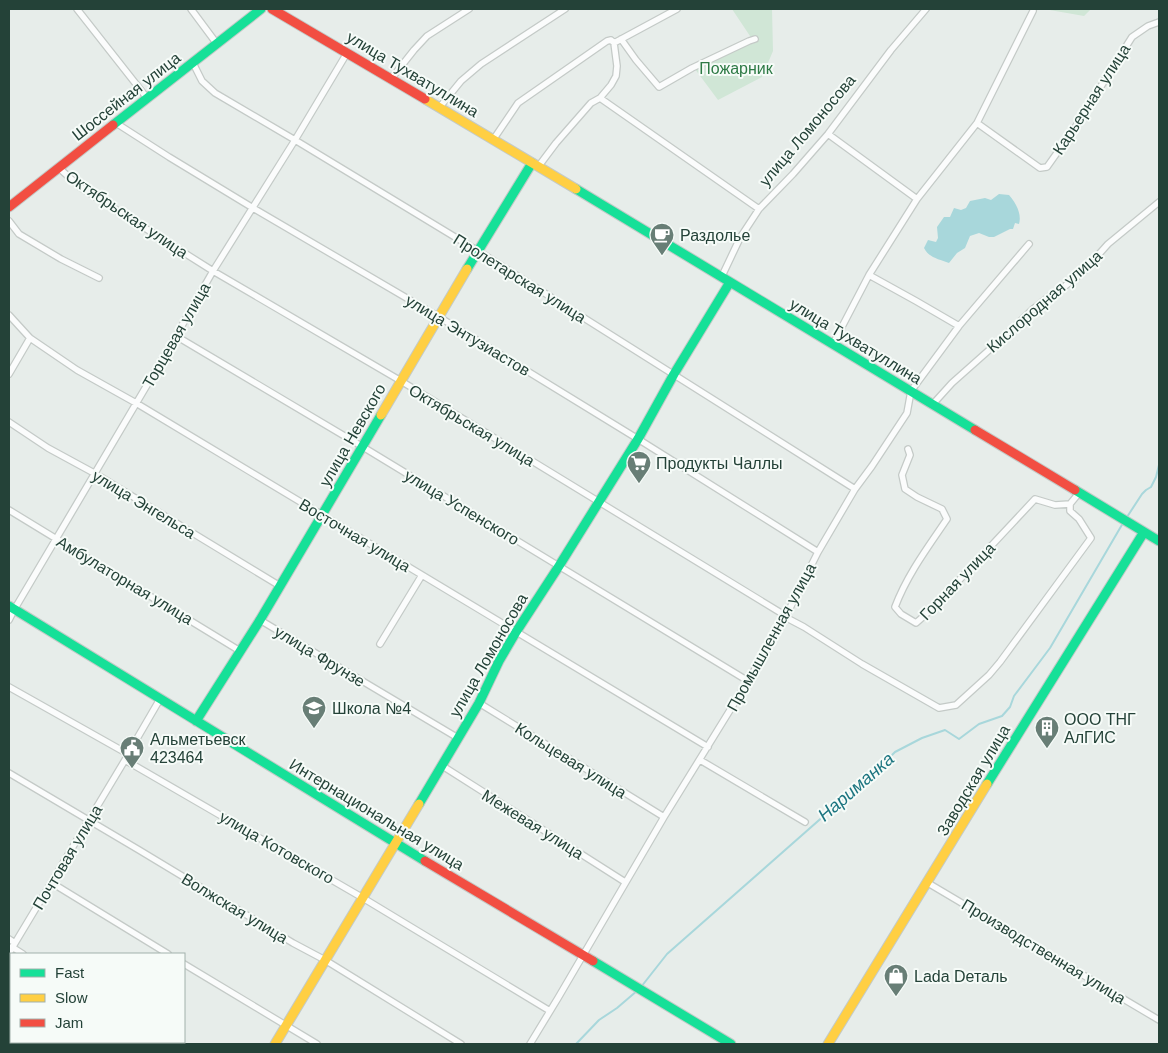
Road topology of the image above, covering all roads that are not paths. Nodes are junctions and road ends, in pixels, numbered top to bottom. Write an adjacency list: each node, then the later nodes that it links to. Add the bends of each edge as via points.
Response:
1 (77, 9): 18 (street)
2 (191, 9): 14 (street)
3 (261, 9): 14 (street, Шоссейная улица)
4 (272, 9): 15 (street, улица Тухватуллина)
5 (469, 9): 17 (street, via 427,36)
6 (565, 9): 20 (street, via 481,64 461,81)
7 (677, 9): 11 (street)
8 (926, 9): 23 (street, улица Ломоносова)
9 (1033, 11): 22 (street)
10 (1159, 22): 22 (street, Карьерная улица, via 1132,37 1047,167 1040,168)
11 (621, 39): 12 (street, via 660,86); 13 (street)
12 (755, 39)
13 (614, 43): 19 (street, via 616,76); 25 (street, via 607,41 518,103)
14 (217, 44): 16 (street, Шоссейная улица)
15 (347, 53): 17 (street, улица Тухватуллина); 24 (street, Торцевая улица)
16 (193, 63): 18 (street, Шоссейная улица); 24 (street, Пролетарская улица, via 202,81 215,93)
17 (391, 79): 20 (street, улица Тухватуллина)
18 (147, 98): 21 (street, Шоссейная улица)
19 (600, 98): 26 (street, via 591,103); 32 (street)
20 (439, 108): 25 (street, улица Тухватуллина)
21 (116, 123): 27 (street, Шоссейная улица); 31 (street, улица Энтузиастов)
22 (977, 123): 28 (street)
23 (828, 134): 28 (street); 32 (street, улица Ломоносова)
24 (295, 140): 31 (street, Торцевая улица); 35 (street, Пролетарская улица)
25 (493, 140): 26 (street, улица Тухватуллина)
26 (535, 165): 35 (street, улица Невского); 39 (street, улица Тухватуллина)
27 (59, 168): 30 (street, Шоссейная улица); 36 (street, Октябрьская улица, via 80,187)
28 (917, 199): 37 (street)
29 (1159, 202): 51 (street, Кислородная улица, via 1108,244 1083,272 1032,310)
30 (9, 207)
31 (252, 208): 36 (street, Торцевая улица); 41 (street, улица Энтузиастов)
32 (759, 209): 39 (street, улица Ломоносова, via 740,238)
33 (9, 221): 38 (street, via 19,234)
34 (1029, 244): 42 (street, Промышленная улица)
35 (478, 251): 41 (street, улица Невского); 47 (street, Пролетарская улица)
36 (213, 271): 43 (street, Торцевая улица); 48 (street, Октябрьская улица)
37 (869, 275): 42 (street); 45 (street)
38 (99, 278)
39 (726, 279): 45 (street, улица Тухватуллина); 47 (street, улица Ломоносова)
40 (9, 315): 44 (street, Восточная улица)
41 (439, 317): 48 (street, улица Невского); 53 (street, улица Энтузиастов)
42 (958, 326): 49 (street, Промышленная улица)
43 (176, 336): 50 (street, Торцевая улица); 54 (street, улица Успенского)
44 (30, 338): 46 (street); 50 (street, Восточная улица, via 76,370)
45 (833, 344): 49 (street, улица Тухватуллина)
46 (9, 374)
47 (674, 374): 53 (street, улица Ломоносова); 57 (street, Пролетарская улица)
48 (401, 381): 54 (street, улица Невского); 59 (street, Октябрьская улица)
49 (911, 391): 51 (street, улица Тухватуллина); 57 (street, Промышленная улица, via 907,413)
50 (136, 403): 56 (street, Торцевая улица); 62 (street, Восточная улица)
51 (933, 404): 58 (street, улица Тухватуллина)
52 (9, 422): 56 (street, улица Энгельса)
53 (638, 439): 59 (street, улица Ломоносова); 66 (street, улица Энтузиастов)
54 (363, 447): 62 (street, улица Невского); 67 (street, улица Успенского)
55 (908, 450): 60 (street, Горная улица, via 910,455 902,475 905,489 942,509 947,519 910,574 895,607 916,623 1035,499 1055,505)
56 (94, 473): 64 (street, Торцевая улица); 69 (street, улица Энгельса)
57 (855, 489): 66 (street, Промышленная улица)
58 (1079, 493): 60 (street); 63 (street, улица Тухватуллина)
59 (599, 502): 67 (street, улица Ломоносова); 71 (street, Октябрьская улица)
60 (1070, 504): 71 (street, Октябрьская улица, via 1070,511 1091,538 989,675 956,704 939,708)
61 (9, 510): 64 (street, Амбулаторная улица)
62 (322, 515): 68 (street, Восточная улица); 69 (street, улица Невского)
63 (1141, 530): 65 (street, улица Тухватуллина); 94 (street, Заводская улица)
64 (56, 538): 70 (street, Торцевая улица); 76 (street, Амбулаторная улица)
65 (1159, 541)
66 (818, 552): 71 (street, Промышленная улица)
67 (559, 566): 74 (street, улица Ломоносова); 77 (street, улица Успенского)
68 (422, 575): 74 (street, Восточная улица); 75 (street)
69 (280, 586): 73 (street, улица Невского)
70 (11, 608): 72 (street, Торцевая улица); 79 (street, Интернациональная улица)
71 (786, 616): 77 (street, Промышленная улица)
72 (9, 620)
73 (260, 620): 76 (street, улица Невского); 82 (street, улица Фрунзе)
74 (516, 632): 80 (street, улица Ломоносова); 83 (street, Восточная улица)
75 (380, 644)
76 (240, 650): 81 (street, улица Невского)
77 (748, 682): 83 (street, Промышленная улица)
78 (9, 686): 84 (street, улица Котовского)
79 (160, 699): 81 (street, Интернациональная улица); 84 (street, Почтовая улица)
80 (479, 703): 82 (street, улица Ломоносова); 88 (street, Кольцевая улица)
81 (196, 721): 91 (street, Интернациональная улица)
82 (458, 738): 86 (street, улица Ломоносова)
83 (708, 747): 85 (street, Промышленная улица)
84 (127, 757): 89 (street, Почтовая улица); 95 (street, улица Котовского)
85 (700, 760): 88 (street, Промышленная улица); 90 (street)
86 (441, 765): 91 (street, улица Ломоносова); 92 (street, Межевая улица)
87 (9, 773): 89 (street, Волжская улица)
88 (664, 817): 92 (street, Промышленная улица)
89 (89, 821): 93 (street, Почтовая улица); 100 (street, Волжская улица)
90 (805, 822)
91 (396, 843): 95 (street, улица Ломоносова); 99 (street, Интернациональная улица)
92 (625, 882): 99 (street, Промышленная улица)
93 (52, 883): 97 (street, Почтовая улица); 98 (street)
94 (928, 883): 103 (street, Производственная улица); 110 (street, Заводская улица)
95 (363, 898): 100 (street, улица Ломоносова); 102 (street, улица Котовского)
96 (9, 939): 97 (street)
97 (12, 948)
98 (166, 953)
99 (582, 956): 102 (street, Промышленная улица); 109 (street, Интернациональная улица)
100 (325, 960): 104 (street, улица Ломоносова); 107 (street, Волжская улица)
101 (185, 965): 104 (street)
102 (550, 1011): 108 (street, Промышленная улица)
103 (1159, 1020)
104 (286, 1026): 105 (street, улица Ломоносова); 106 (street)
105 (275, 1044)
106 (316, 1044)
107 (461, 1044)
108 (530, 1044)
109 (731, 1044)
110 (828, 1044)

